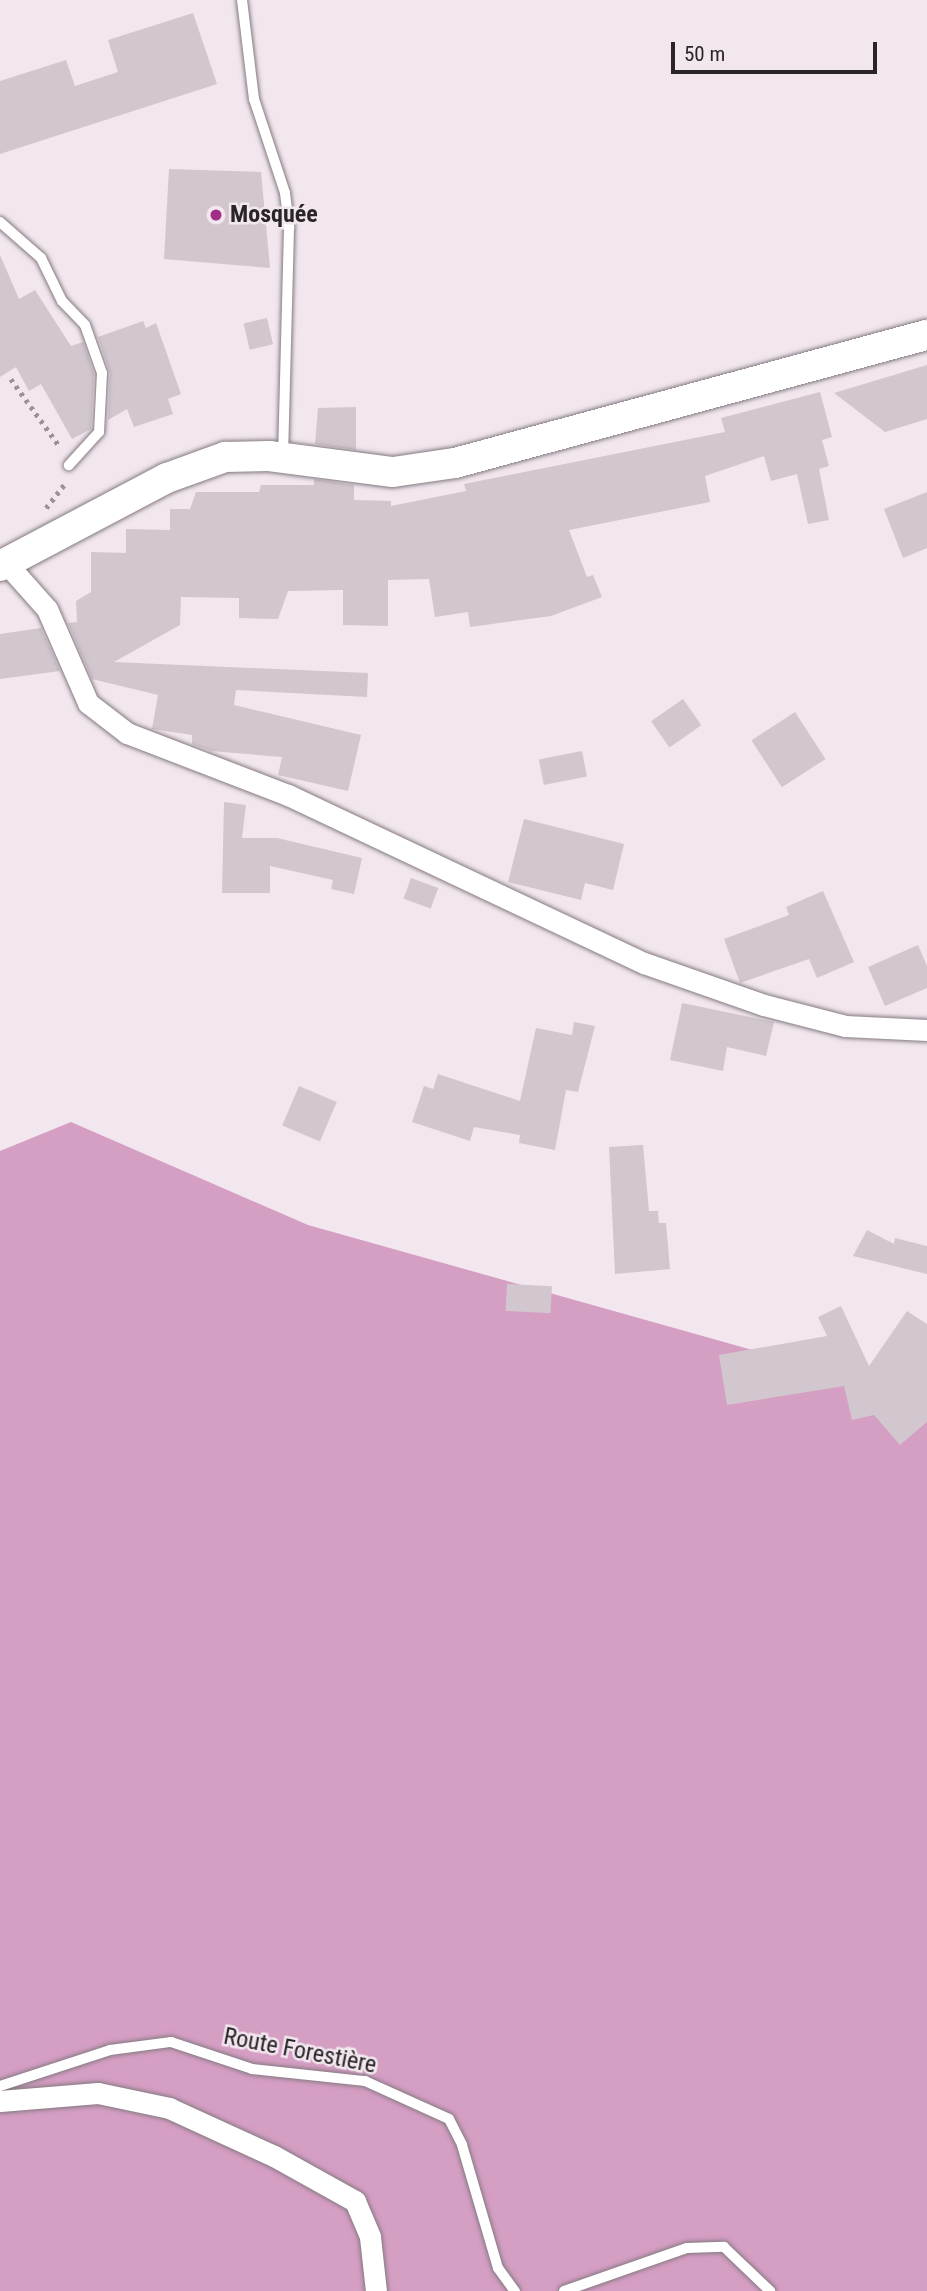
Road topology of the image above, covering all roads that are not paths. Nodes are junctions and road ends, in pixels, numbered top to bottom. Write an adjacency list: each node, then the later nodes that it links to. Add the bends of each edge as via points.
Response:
1 (244, 0): 4 (lane, via 254,99 285,192 288,216)
2 (0, 222): 5 (lane, via 41,258 62,301 85,325 102,373 99,432)
3 (927, 335): 4 (street, via 454,463 393,472)
4 (283, 458): 6 (street, via 225,457 167,478)
5 (69, 465)
6 (4, 565): 7 (street, via 47,609 88,703 127,733 288,795 644,964 764,1005 845,1026)
7 (927, 1030)
8 (0, 2086): 11 (lane, Route Forestière, via 110,2050 172,2042 252,2068 365,2081 449,2119 463,2145 498,2268)
9 (0, 2101): 10 (street, via 98,2093 169,2108 274,2156 355,2201 370,2237)
10 (376, 2291)
11 (515, 2291)
12 (564, 2291): 13 (lane, via 687,2248 724,2246)
13 (770, 2291)

